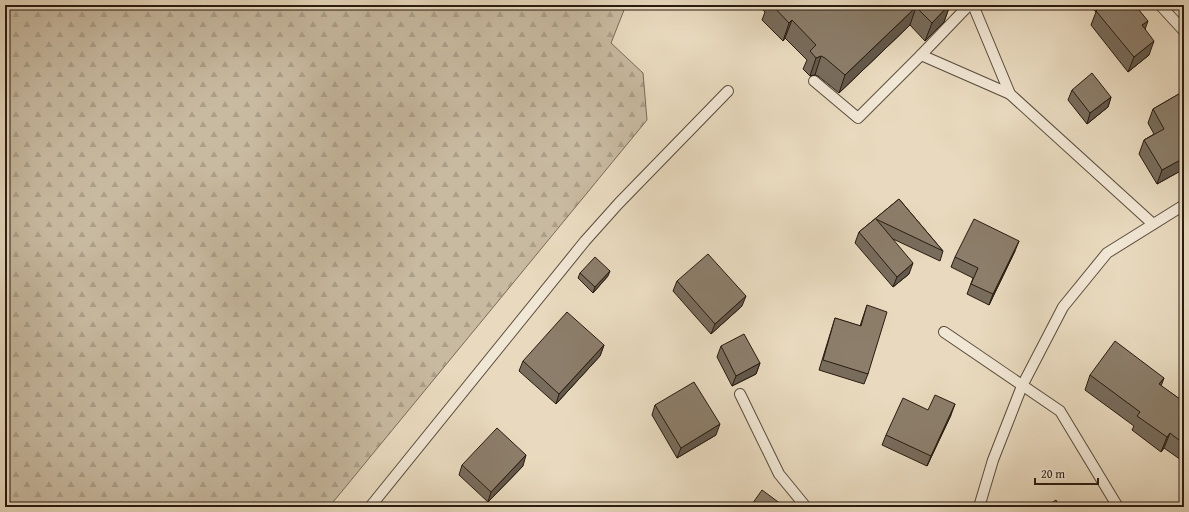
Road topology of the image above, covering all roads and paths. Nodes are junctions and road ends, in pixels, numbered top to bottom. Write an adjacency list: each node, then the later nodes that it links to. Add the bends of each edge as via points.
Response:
1 (969, 5): 5 (lane)
2 (973, 5): 8 (lane)
3 (1160, 5): 4 (lane)
4 (1184, 30)
5 (921, 55): 6 (lane, via 858,118); 8 (lane)
6 (814, 81)
7 (728, 91): 14 (lane, via 585,241)
8 (1010, 94): 10 (lane)
9 (1184, 205): 10 (lane)
10 (1153, 224): 12 (lane, via 1107,252 1064,307)
11 (944, 332): 12 (lane)
12 (1022, 386): 16 (lane, via 993,460); 17 (lane, via 1060,411)
13 (740, 394): 15 (lane, via 779,474)
14 (370, 507)
15 (806, 507)
16 (979, 507)
17 (1118, 507)

